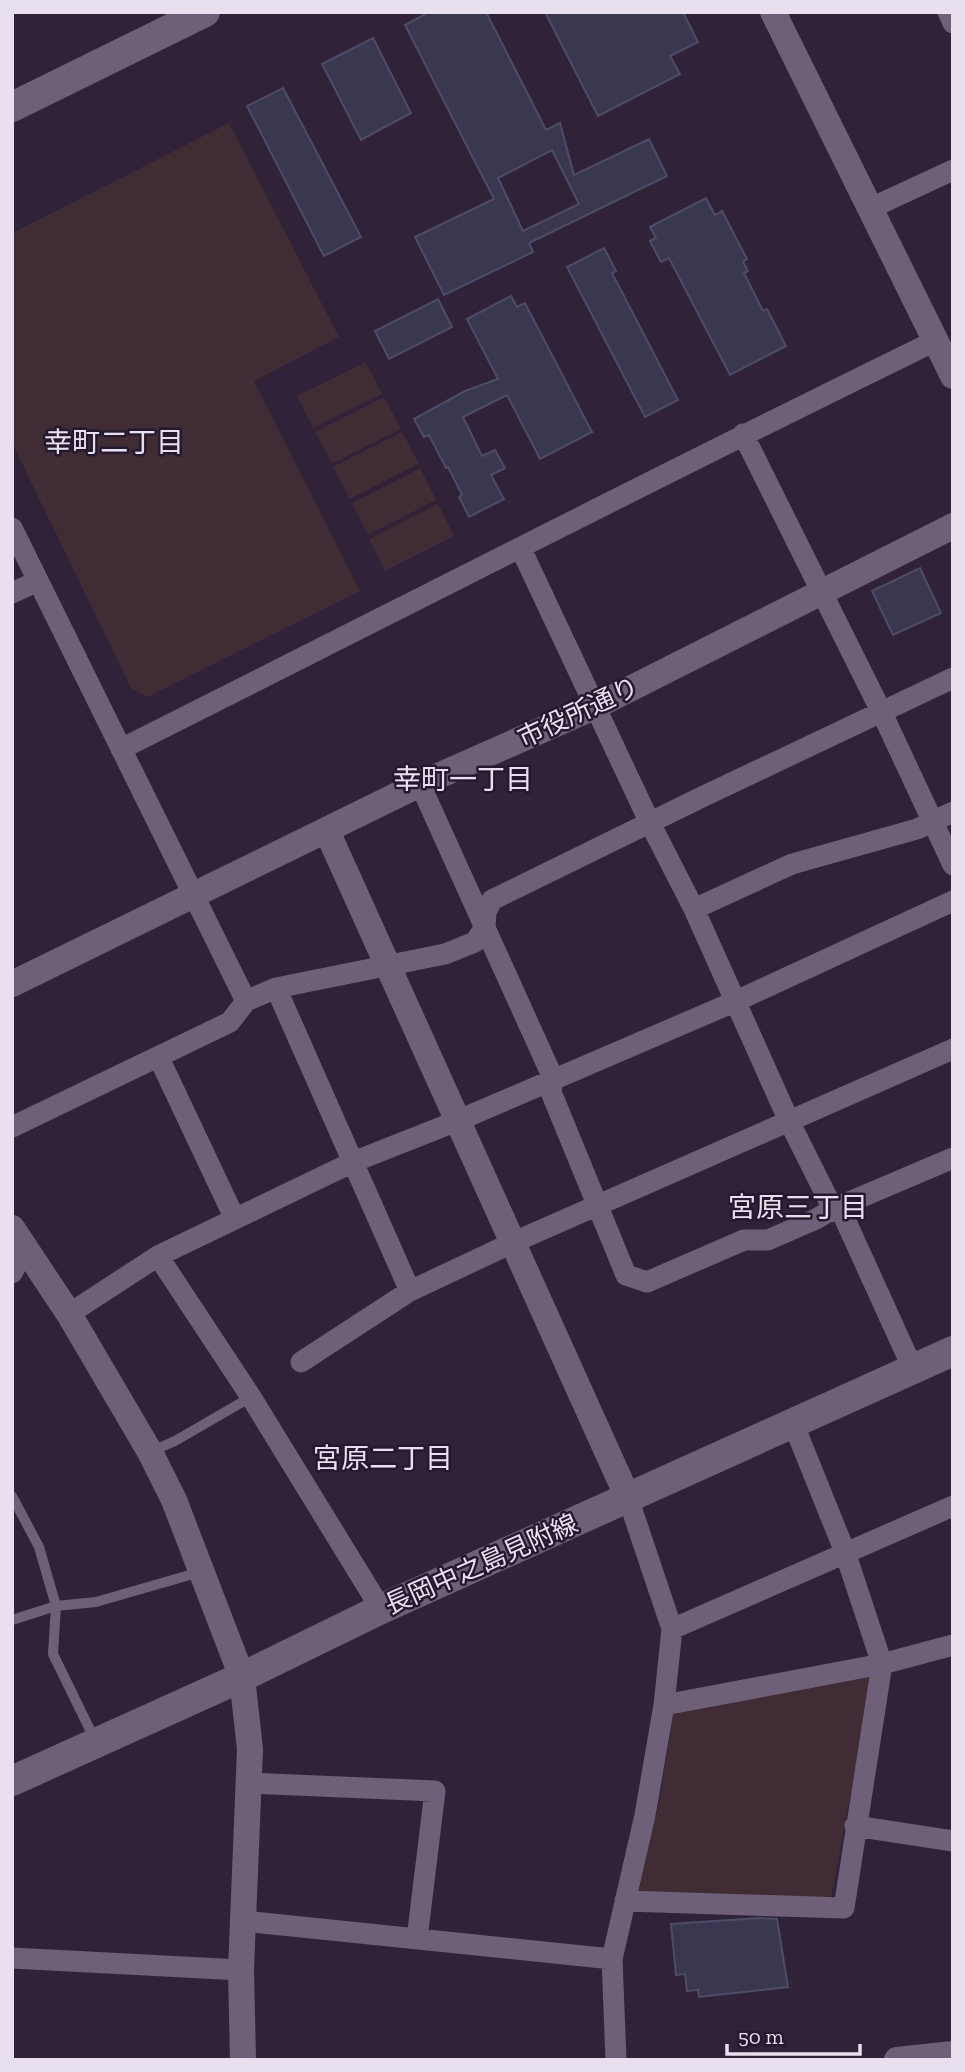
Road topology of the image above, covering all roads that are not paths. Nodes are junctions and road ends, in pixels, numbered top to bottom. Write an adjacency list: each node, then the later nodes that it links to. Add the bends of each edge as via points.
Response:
1 (205, 12): 5 (main road)
2 (773, 12): 7 (street)
3 (948, 12): 4 (street)
4 (953, 23)
5 (12, 107)
6 (953, 170): 7 (street)
7 (871, 208): 8 (street)
8 (935, 341): 9 (street); 10 (street)
9 (953, 376)
10 (743, 435): 13 (street); 15 (street)
11 (953, 526): 15 (street, 市役所通り)
12 (12, 528): 14 (street)
13 (521, 549): 18 (street); 20 (street)
14 (38, 581): 16 (street); 20 (street)
15 (821, 592): 18 (street, 市役所通り); 19 (street)
16 (12, 593)
17 (953, 678): 19 (street)
18 (596, 706): 21 (street, 市役所通り); 24 (street)
19 (882, 713): 23 (street); 24 (street)
20 (121, 749): 27 (street)
21 (420, 784): 25 (street, 市役所通り); 30 (street)
22 (953, 812): 23 (street)
23 (933, 822): 26 (street); 29 (street, via 792,864)
24 (650, 823): 29 (street); 30 (street, via 492,900)
25 (327, 831): 27 (street, 市役所通り); 31 (street)
26 (953, 865)
27 (194, 895): 32 (street, 市役所通り); 34 (street)
28 (953, 901): 35 (street)
29 (694, 909): 35 (street)
30 (485, 927): 31 (street, via 475,942 444,954); 38 (street)
31 (388, 965): 33 (street); 39 (street)
32 (12, 984)
33 (276, 988): 34 (street); 43 (street)
34 (246, 1001): 37 (street, via 230,1022)
35 (734, 1002): 38 (street); 40 (street)
36 (953, 1049): 40 (street)
37 (159, 1058): 41 (street); 46 (street)
38 (553, 1078): 39 (street); 44 (street, via 551,1092)
39 (457, 1121): 43 (street); 48 (street)
40 (789, 1121): 44 (street); 45 (street)
41 (12, 1127)
42 (953, 1158): 45 (street)
43 (353, 1162): 46 (street); 51 (street)
44 (597, 1207): 45 (street, via 626,1275 647,1282 744,1240 768,1240); 48 (street)
45 (833, 1209): 55 (street, via 843,1215)
46 (235, 1219): 49 (street)
47 (19, 1238): 50 (street); 52 (street)
48 (512, 1243): 51 (street); 60 (street)
49 (159, 1256): 52 (street); 56 (street)
50 (12, 1273)
51 (410, 1291): 54 (street)
52 (69, 1314): 58 (street)
53 (953, 1351): 55 (main road, 長岡中之島見附線)
54 (301, 1362)
55 (913, 1369): 57 (main road, 長岡中之島見附線)
56 (251, 1397): 58 (lane); 65 (street)
57 (793, 1423): 60 (main road, 長岡中之島見附線); 62 (street)
58 (150, 1452): 63 (street)
59 (12, 1496): 64 (lane, via 39,1547)
60 (628, 1498): 65 (main road, 長岡中之島見附線); 67 (street)
61 (953, 1506): 62 (street)
62 (845, 1552): 67 (street); 69 (street)
63 (202, 1571): 64 (lane, via 96,1602); 70 (street)
64 (56, 1606): 66 (lane); 72 (lane, via 53,1654)
65 (381, 1609): 70 (main road, 長岡中之島見附線)
66 (12, 1620)
67 (672, 1629): 71 (street)
68 (953, 1645): 69 (street)
69 (882, 1664): 71 (street); 75 (street)
70 (242, 1677): 72 (main road, 長岡中之島見附線); 74 (street)
71 (664, 1704): 77 (street)
72 (96, 1743): 73 (main road, 長岡中之島見附線)
73 (12, 1781)
74 (250, 1783): 78 (street); 79 (street, via 435,1791)
75 (855, 1826): 76 (street); 77 (street, via 844,1908)
76 (953, 1841)
77 (625, 1901): 81 (street)
78 (243, 1921): 79 (street); 82 (street)
79 (417, 1939): 81 (street)
80 (12, 1958): 82 (street)
81 (612, 1959): 85 (street)
82 (241, 1970): 84 (street)
83 (942, 2057): 86 (street)
84 (243, 2060)
85 (616, 2060)
86 (897, 2060)

